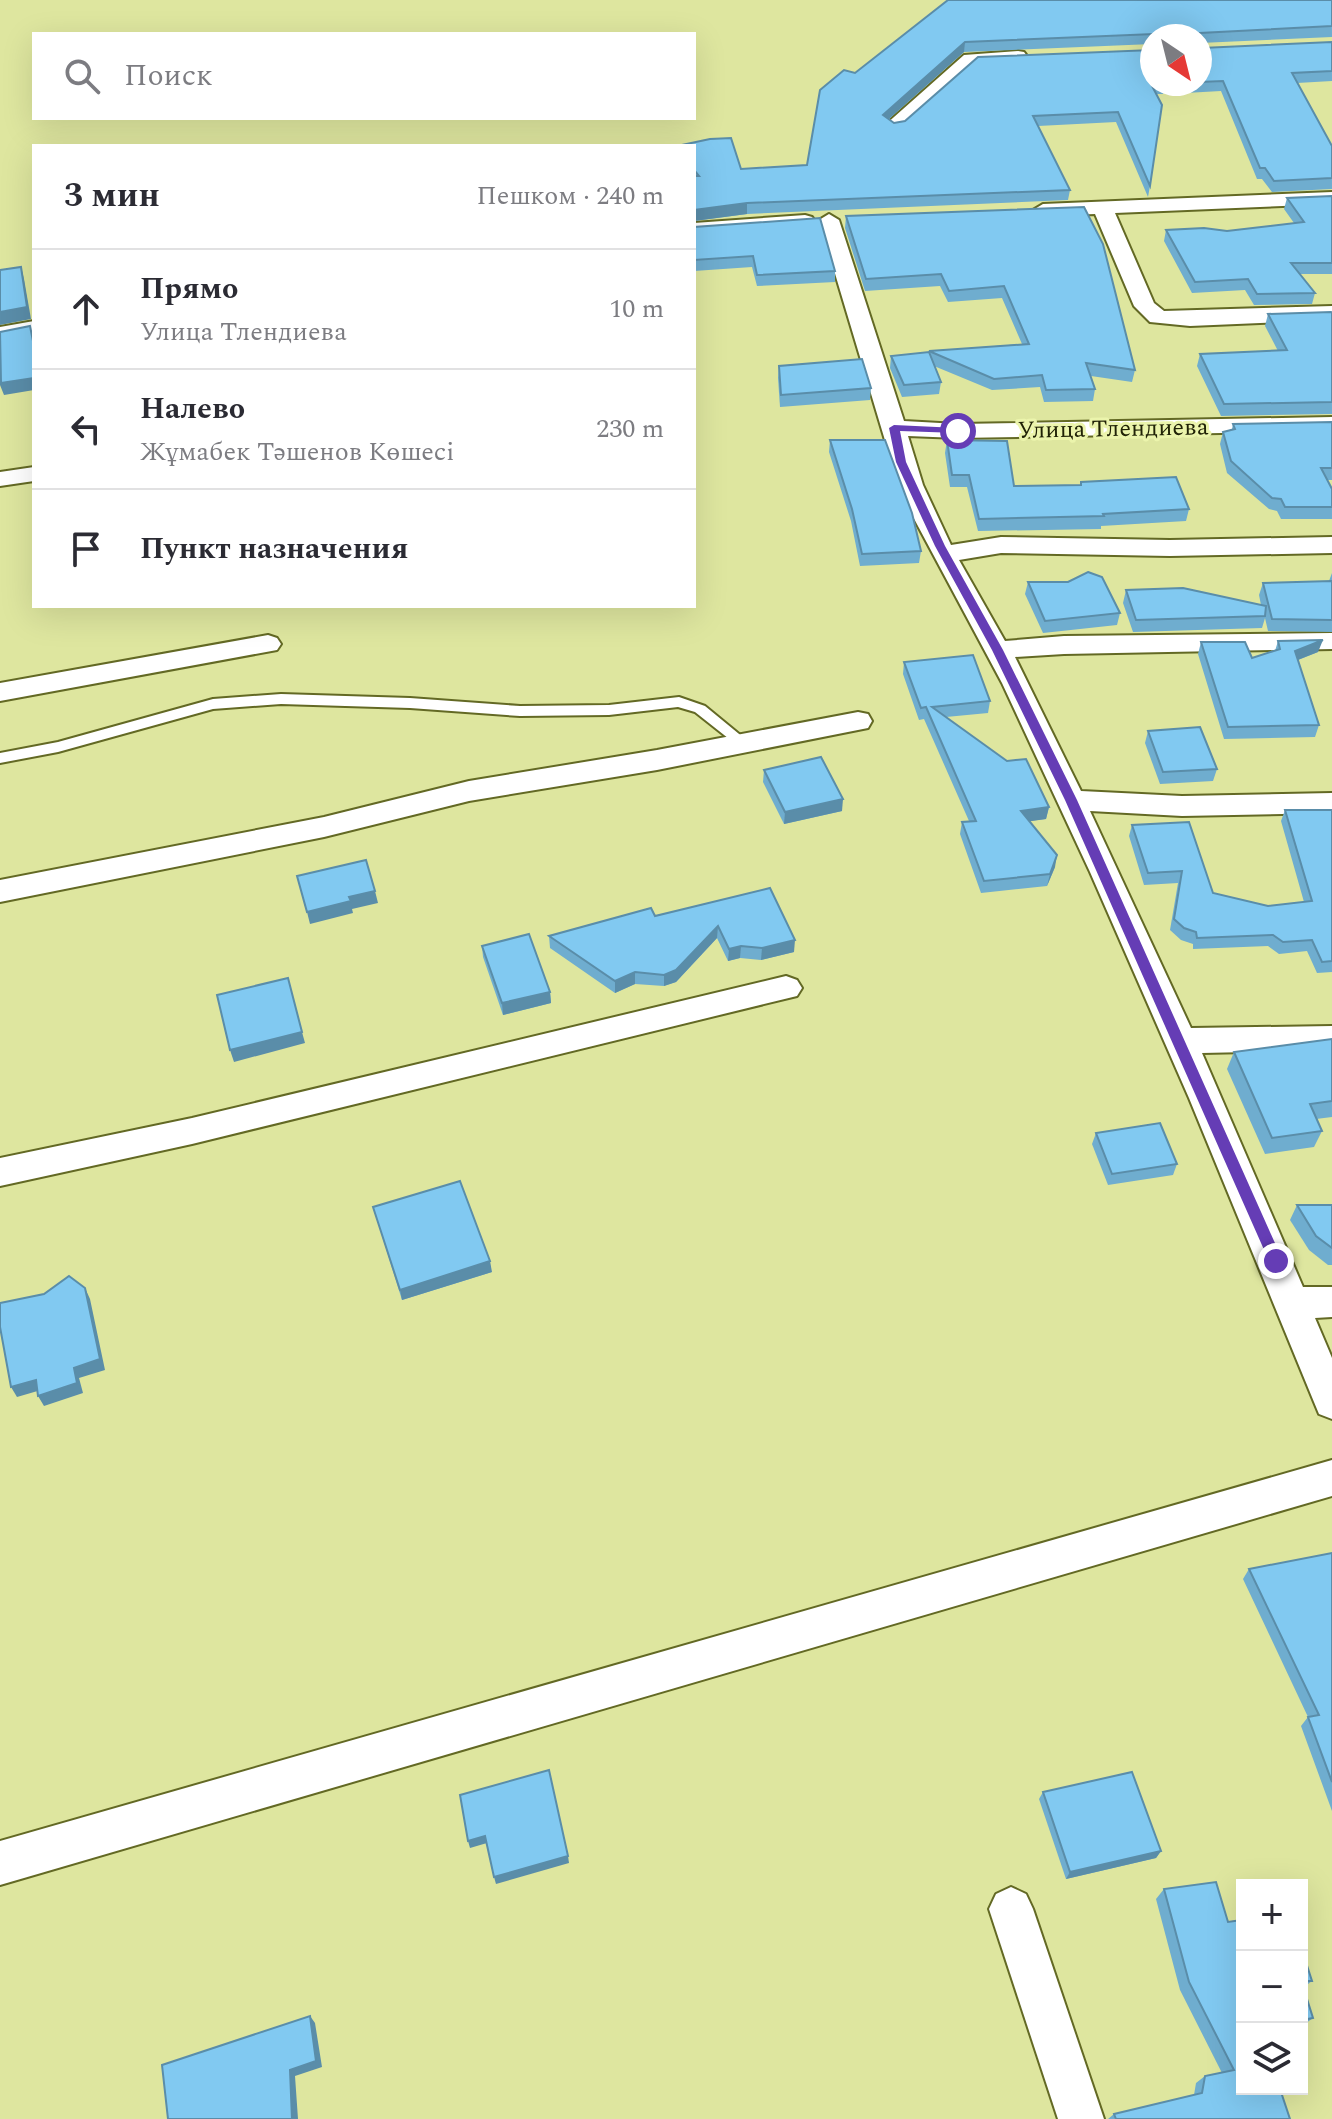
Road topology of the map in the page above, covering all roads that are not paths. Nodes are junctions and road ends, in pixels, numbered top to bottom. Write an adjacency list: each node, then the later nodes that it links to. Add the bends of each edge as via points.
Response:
1 (1034, 55): 2 (street, via 970,59)
2 (895, 125)
3 (1332, 198): 4 (street)
4 (1103, 208): 5 (street); 7 (street, via 1145,306 1158,317)
5 (1027, 211)
6 (696, 229): 11 (street, via 837,219)
7 (1332, 313)
8 (32, 328): 9 (street)
9 (0, 334)
10 (1332, 424): 11 (street, Улица Тлендиева)
11 (894, 428): 15 (street, via 901,462)
12 (32, 474): 13 (street)
13 (0, 479)
14 (1332, 545): 15 (street, via 1001,545)
15 (946, 554): 18 (street)
16 (1332, 641): 18 (street)
17 (268, 644): 19 (street)
18 (998, 650): 23 (street)
19 (0, 692)
20 (858, 721): 21 (street)
21 (743, 743): 22 (lane, via 700,709 679,702 609,710 520,711 281,699 213,704); 25 (street, via 469,791 324,827)
22 (0, 758)
23 (1071, 800): 24 (street, via 1182,806); 28 (street)
24 (1332, 803)
25 (0, 891)
26 (786, 988): 29 (street, via 207,1128)
27 (1332, 1038): 28 (street)
28 (1180, 1041): 31 (street)
29 (0, 1172)
30 (1332, 1302): 31 (street)
31 (1292, 1303): 32 (street)
32 (1332, 1402)
33 (1332, 1478): 34 (street)
34 (0, 1863)
35 (1011, 1909): 36 (street)
36 (1081, 2119)

